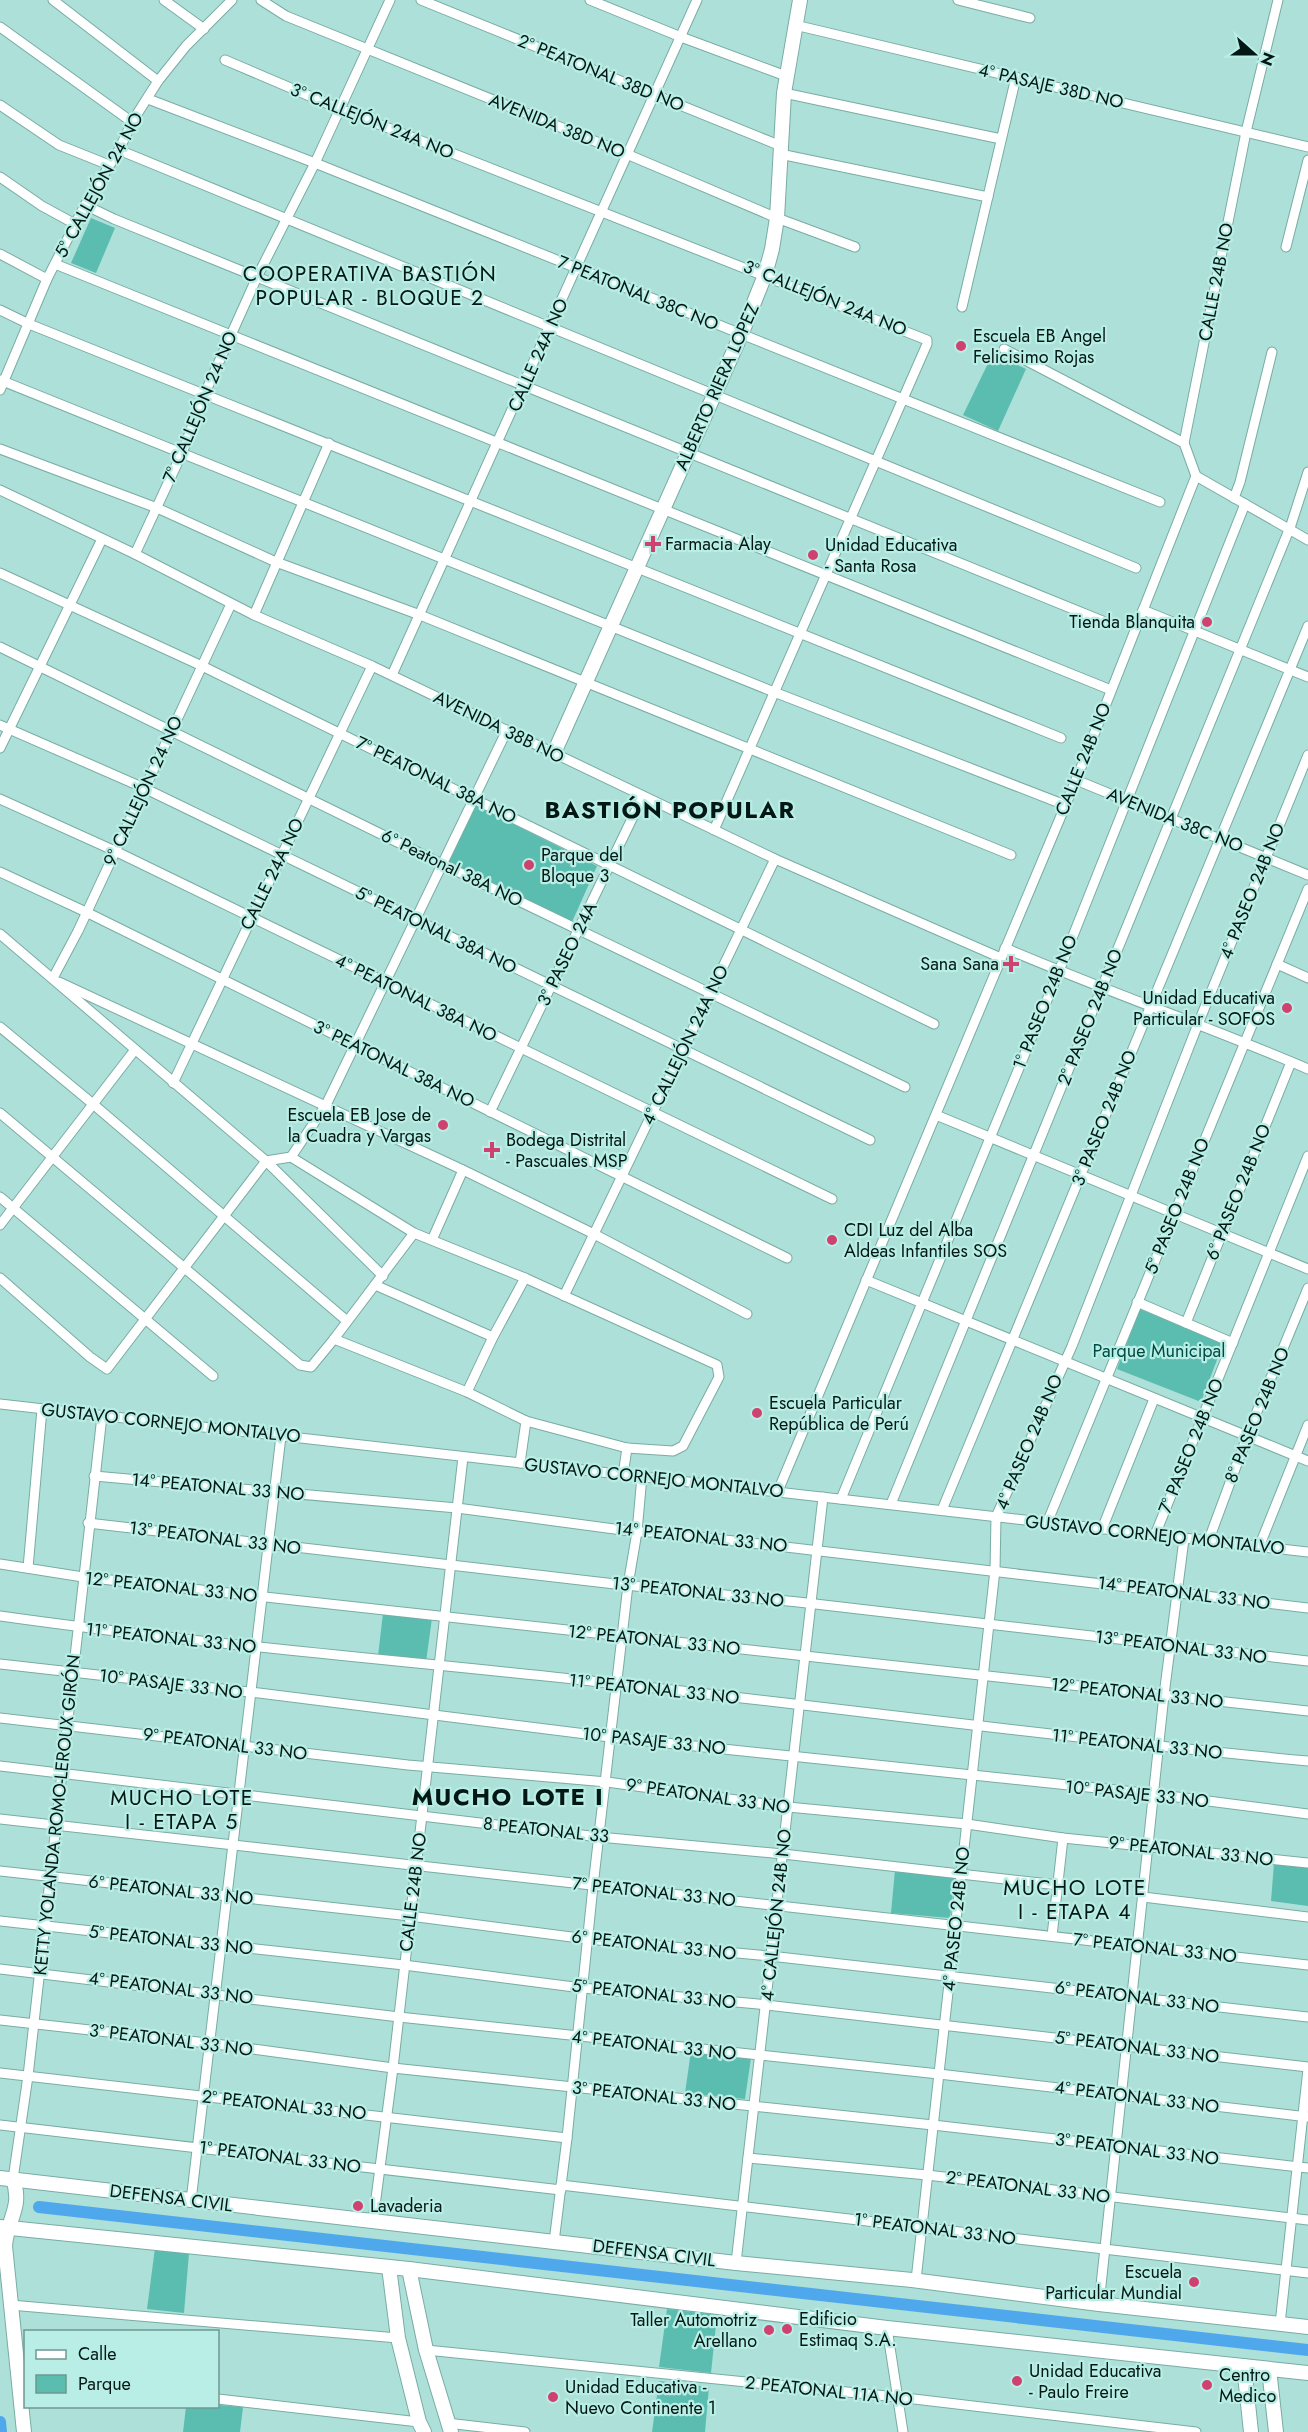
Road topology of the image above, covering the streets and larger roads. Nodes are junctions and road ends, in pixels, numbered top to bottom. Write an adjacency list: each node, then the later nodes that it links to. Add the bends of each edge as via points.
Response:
1 (53, 0): 21 (street)
2 (164, 0): 15 (street)
3 (232, 0): 15 (street, 5° CALLEJÓN 24 NO)
4 (261, 0): 17 (street, AVENIDA 38D NO, via 286,16)
5 (390, 0): 17 (street, 7° CALLEJÓN 24 NO)
6 (421, 0): 23 (street, 2° PEATONAL 38D NO)
7 (590, 0): 16 (street)
8 (697, 0): 16 (street, CALLE 24A NO)
9 (801, 0): 13 (street, ALBERTO RIERA LOPEZ)
10 (958, 0): 12 (street)
11 (1278, 0): 28 (street, CALLE 24B NO)
12 (1030, 18)
13 (795, 25): 19 (street, ALBERTO RIERA LOPEZ); 20 (street, 4° PASAJE 38D NO)
14 (0, 27): 27 (street)
15 (204, 29): 21 (street, 5° CALLEJÓN 24 NO)
16 (681, 37): 19 (street); 23 (street, CALLE 24A NO)
17 (367, 49): 26 (street, 7° CALLEJÓN 24 NO); 33 (street, AVENIDA 38D NO)
18 (225, 60): 26 (street, 3° CALLEJÓN 24A NO)
19 (786, 76): 22 (street, ALBERTO RIERA LOPEZ)
20 (1016, 77): 28 (street, 4° PASAJE 38D NO); 29 (street)
21 (158, 81): 24 (street, 5° CALLEJÓN 24 NO)
22 (784, 93): 29 (street); 32 (street, ALBERTO RIERA LOPEZ)
23 (656, 95): 32 (street, 2° PEATONAL 38D NO); 33 (street, CALLE 24A NO)
24 (148, 99): 27 (street, 5° CALLEJÓN 24 NO); 35 (street, 7 PEATONAL 38C NO)
25 (0, 105): 36 (street, via 59,146)
26 (340, 109): 35 (street, 7° CALLEJÓN 24 NO); 40 (street, 3° CALLEJÓN 24A NO)
27 (132, 123): 31 (street, 5° CALLEJÓN 24 NO)
28 (1246, 132): 30 (street, 4° PASAJE 38D NO); 67 (street, CALLE 24B NO)
29 (1001, 139): 38 (street)
30 (1308, 147)
31 (119, 150): 36 (street, 5° CALLEJÓN 24 NO); 42 (street)
32 (780, 150): 38 (street, 2° PEATONAL 38D NO); 41 (street, ALBERTO RIERA LOPEZ)
33 (628, 155): 40 (street, CALLE 24A NO); 41 (street, AVENIDA 38D NO)
34 (1308, 160): 45 (street)
35 (315, 163): 42 (street, 7° CALLEJÓN 24 NO); 48 (street, 7 PEATONAL 38C NO)
36 (110, 165): 39 (street, 5° CALLEJÓN 24 NO)
37 (0, 177): 43 (street)
38 (988, 197): 52 (street)
39 (85, 205): 43 (street, 5° CALLEJÓN 24 NO); 50 (street)
40 (603, 211): 48 (street, CALLE 24A NO); 49 (street, 3° CALLEJÓN 24A NO)
41 (777, 218): 44 (street, AVENIDA 38D NO); 49 (street, ALBERTO RIERA LOPEZ)
42 (285, 220): 50 (street, 7° CALLEJÓN 24 NO); 55 (street)
43 (75, 224): 47 (street, 5° CALLEJÓN 24 NO)
44 (855, 247)
45 (1286, 247)
46 (0, 254): 51 (street)
47 (55, 264): 51 (street, 5° CALLEJÓN 24 NO); 56 (street)
48 (577, 268): 55 (street, CALLE 24A NO); 57 (street, 7 PEATONAL 38C NO)
49 (765, 275): 57 (street, ALBERTO RIERA LOPEZ); 64 (street, 3° CALLEJÓN 24A NO, via 924,338 927,344)
50 (257, 277): 56 (street, 7° CALLEJÓN 24 NO); 61 (street)
51 (47, 279): 54 (street, 5° CALLEJÓN 24 NO)
52 (962, 307)
53 (0, 310): 54 (street)
54 (29, 324): 60 (street, 5° CALLEJÓN 24 NO); 62 (street)
55 (550, 327): 61 (street, CALLE 24A NO); 63 (street)
56 (231, 335): 62 (street, 7° CALLEJÓN 24 NO); 65 (street)
57 (741, 335): 63 (street, ALBERTO RIERA LOPEZ); 64 (street, 7 PEATONAL 38C NO)
58 (1004, 349): 67 (street)
59 (1272, 352): 75 (street)
60 (1, 384): 70 (street)
61 (524, 386): 65 (street, CALLE 24A NO); 69 (street)
62 (205, 393): 66 (street); 70 (street, 7° CALLEJÓN 24 NO)
63 (714, 395): 69 (street, ALBERTO RIERA LOPEZ); 71 (street)
64 (903, 399): 71 (street, 3° CALLEJÓN 24A NO); 78 (street, 7 PEATONAL 38C NO)
65 (499, 442): 76 (street, CALLE 24A NO); 81 (street)
66 (328, 443): 76 (street); 77 (street)
67 (1184, 443): 73 (street)
68 (0, 449): 80 (street)
69 (688, 452): 81 (street, ALBERTO RIERA LOPEZ); 82 (street)
70 (182, 453): 77 (street); 80 (street, 7° CALLEJÓN 24 NO)
71 (876, 461): 82 (street, 3° CALLEJÓN 24A NO); 90 (street)
72 (1308, 472): 83 (street, 2° PASEO 24B NO)
73 (1196, 476): 75 (street); 95 (street, CALLE 24B NO)
74 (0, 490): 84 (street, AVENIDA 38B NO)
75 (1234, 498): 79 (street)
76 (472, 501): 87 (street, CALLE 24A NO); 89 (street)
77 (303, 502): 87 (street); 88 (street)
78 (1160, 502)
79 (1245, 504): 83 (street); 101 (street, 1° PASEO 24B NO)
80 (157, 508): 86 (street, 7° CALLEJÓN 24 NO); 88 (street)
81 (663, 508): 89 (street, ALBERTO RIERA LOPEZ); 92 (street)
82 (850, 518): 92 (street, 3° CALLEJÓN 24A NO); 98 (street)
83 (1289, 529): 85 (street); 104 (street, 2° PASEO 24B NO)
84 (102, 538): 86 (street, AVENIDA 38B NO); 94 (street)
85 (1308, 540)
86 (135, 554): 93 (street, AVENIDA 38B NO)
87 (446, 560): 97 (street, CALLE 24A NO); 100 (street)
88 (276, 562): 96 (street); 97 (street)
89 (637, 568): 100 (street, ALBERTO RIERA LOPEZ); 102 (street)
90 (1136, 568)
91 (0, 573): 94 (street, 7° PEATONAL 38A NO)
92 (826, 574): 102 (street, 3° CALLEJÓN 24A NO); 112 (street)
93 (231, 604): 96 (street, AVENIDA 38B NO); 106 (street, 9° CALLEJÓN 24 NO)
94 (70, 607): 105 (street); 106 (street, 7° PEATONAL 38A NO)
95 (1143, 610): 101 (street); 112 (street, CALLE 24B NO)
96 (254, 615): 107 (street, AVENIDA 38B NO)
97 (420, 615): 109 (street, CALLE 24A NO); 111 (street)
98 (1110, 624)
99 (1308, 626): 108 (street, 3° PASEO 24B NO)
100 (611, 627): 111 (street, ALBERTO RIERA LOPEZ); 113 (street)
101 (1195, 631): 104 (street); 130 (street, 1° PASEO 24B NO)
102 (800, 633): 113 (street, 3° CALLEJÓN 24A NO); 119 (street)
103 (0, 647): 105 (street, 6º Peatonal 38A NO)
104 (1240, 649): 108 (street); 132 (street, 2° PASEO 24B NO)
105 (41, 665): 115 (street); 117 (street, 6º Peatonal 38A NO)
106 (202, 666): 117 (street, 9° CALLEJÓN 24 NO); 118 (street, 7° PEATONAL 38A NO)
107 (372, 666): 109 (street, AVENIDA 38B NO); 118 (street, CALLE 24A NO)
108 (1290, 670): 110 (street); 134 (street, 3° PASEO 24B NO)
109 (392, 675): 116 (street, AVENIDA 38B NO)
110 (1308, 677)
111 (586, 683): 121 (street); 122 (street, ALBERTO RIERA LOPEZ)
112 (1111, 690): 124 (street, CALLE 24B NO)
113 (774, 692): 121 (street, 3° CALLEJÓN 24A NO); 131 (street)
114 (0, 725): 115 (street, 5° PEATONAL 38A NO)
115 (9, 730): 120 (street); 125 (street, 5° PEATONAL 38A NO)
116 (507, 730): 122 (street, AVENIDA 38B NO); 129 (street)
117 (171, 731): 125 (street, 9° CALLEJÓN 24 NO); 127 (street, 6º Peatonal 38A NO)
118 (340, 733): 127 (street, CALLE 24A NO); 129 (street, 7° PEATONAL 38A NO)
119 (1060, 738)
120 (0, 748)
121 (749, 749): 133 (street, 3° CALLEJÓN 24A NO); 137 (street)
122 (554, 753): 126 (street, AVENIDA 38B NO)
123 (1308, 755): 138 (street, 4° PASEO 24B NO)
124 (1076, 780): 130 (street, AVENIDA 38C NO); 131 (street, CALLE 24B NO)
125 (144, 788): 135 (street, 9° CALLEJÓN 24 NO); 136 (street, 5° PEATONAL 38A NO)
126 (643, 796): 133 (street, AVENIDA 38B NO); 141 (street, 3° PASEO 24A)
127 (309, 798): 136 (street, CALLE 24A NO); 140 (street, 6º Peatonal 38A NO)
128 (0, 799): 135 (street, 4° PEATONAL 38A NO)
129 (474, 799): 140 (street); 141 (street, 7° PEATONAL 38A NO)
130 (1128, 801): 132 (street, AVENIDA 38C NO); 153 (street, 1° PASEO 24B NO)
131 (1065, 805): 151 (street, CALLE 24B NO)
132 (1171, 819): 134 (street, AVENIDA 38C NO); 159 (street, 2° PASEO 24B NO)
133 (714, 830): 139 (street, AVENIDA 38B NO)
134 (1220, 839): 138 (street, AVENIDA 38C NO); 161 (street, 3° PASEO 24B NO)
135 (115, 851): 145 (street, 9° CALLEJÓN 24 NO); 146 (street, 4° PEATONAL 38A NO)
136 (282, 855): 146 (street, CALLE 24A NO); 147 (street, 5° PEATONAL 38A NO)
137 (1011, 855)
138 (1266, 858): 143 (street, AVENIDA 38C NO); 163 (street, 4° PASEO 24B NO)
139 (775, 859): 149 (street, 4° CALLEJÓN 24A NO); 151 (street, AVENIDA 38B NO)
140 (442, 864): 147 (street); 148 (street, 6º Peatonal 38A NO)
141 (610, 865): 148 (street, 3° PASEO 24A); 149 (street, 7° PEATONAL 38A NO)
142 (0, 872): 145 (street, 3° PEATONAL 38A NO)
143 (1308, 875)
144 (1308, 889): 152 (street, 5° PASEO 24B NO)
145 (86, 912): 155 (street, 9° CALLEJÓN 24 NO); 156 (street, 3° PEATONAL 38A NO)
146 (252, 918): 156 (street, CALLE 24A NO); 157 (street, 4° PEATONAL 38A NO)
147 (416, 920): 157 (street); 158 (street, 5° PEATONAL 38A NO)
148 (578, 930): 158 (street, 3° PASEO 24A); 160 (street, 6º Peatonal 38A NO)
149 (741, 930): 160 (street, 4° CALLEJÓN 24A NO); 162 (street, 7° PEATONAL 38A NO)
150 (0, 934): 155 (street)
151 (1003, 953): 153 (street, AVENIDA 38B NO); 180 (street, CALLE 24B NO)
152 (1277, 964): 154 (street); 165 (street, 5° PASEO 24B NO)
153 (1059, 971): 159 (street, AVENIDA 38B NO); 181 (street, 1° PASEO 24B NO)
154 (1308, 978)
155 (56, 980): 166 (street); 170 (street)
156 (222, 980): 166 (street, CALLE 24A NO); 167 (street, 3° PEATONAL 38A NO)
157 (385, 983): 167 (street); 168 (street, 4° PEATONAL 38A NO)
158 (551, 986): 168 (street, 3° PASEO 24A); 169 (street, 5° PEATONAL 38A NO)
159 (1102, 989): 161 (street, AVENIDA 38B NO); 184 (street, 2° PASEO 24B NO)
160 (710, 993): 169 (street, 4° CALLEJÓN 24A NO); 174 (street, 6º Peatonal 38A NO)
161 (1150, 1007): 163 (street, AVENIDA 38B NO); 189 (street, 3° PASEO 24B NO)
162 (934, 1024)
163 (1198, 1024): 165 (street, AVENIDA 38B NO); 191 (street, 4° PASEO 24B NO)
164 (0, 1027): 175 (street)
165 (1244, 1043): 171 (street, AVENIDA 38B NO); 195 (street, 5° PASEO 24B NO)
166 (192, 1044): 173 (street, CALLE 24A NO); 176 (street)
167 (355, 1045): 176 (street); 177 (street, 3° PEATONAL 38A NO)
168 (521, 1048): 177 (street, 3° PASEO 24A); 179 (street, 4° PEATONAL 38A NO)
169 (683, 1050): 179 (street, 4° CALLEJÓN 24A NO); 182 (street, 5° PEATONAL 38A NO)
170 (134, 1051): 173 (street); 175 (street)
171 (1291, 1062): 172 (street, AVENIDA 38B NO); 200 (street, 6° PASEO 24B NO)
172 (1308, 1069)
173 (173, 1083): 187 (street)
174 (905, 1087)
175 (93, 1104): 183 (street); 196 (street)
176 (326, 1105): 186 (street); 188 (street)
177 (490, 1112): 190 (street, 3° PEATONAL 38A NO)
178 (0, 1113): 183 (street)
179 (653, 1113): 190 (street, 4° CALLEJÓN 24A NO); 193 (street, 4° PEATONAL 38A NO)
180 (936, 1115): 181 (street); 209 (street, CALLE 24B NO)
181 (990, 1138): 184 (street); 214 (street, 1° PASEO 24B NO)
182 (870, 1140)
183 (53, 1156): 194 (street); 204 (street)
184 (1033, 1156): 189 (street); 218 (street, 2° PASEO 24B NO)
185 (1308, 1156): 202 (street, 7° PASEO 24B NO)
186 (291, 1157): 187 (street); 198 (street)
187 (266, 1161): 196 (street); 206 (street)
188 (463, 1170): 199 (street); 201 (street)
189 (1081, 1176): 191 (street); 222 (street, 3° PASEO 24B NO)
190 (621, 1177): 199 (street, 4° CALLEJÓN 24A NO); 203 (street, 3° PEATONAL 38A NO)
191 (1130, 1196): 195 (street); 224 (street, 4° PASEO 24B NO)
192 (0, 1197): 194 (street)
193 (831, 1199)
194 (13, 1208): 197 (street); 216 (street)
195 (1174, 1215): 200 (street); 213 (street, 5° PASEO 24B NO)
196 (222, 1216): 204 (street); 217 (street)
197 (0, 1225)
198 (414, 1233): 201 (street); 206 (street)
199 (594, 1234): 212 (street, 4° CALLEJÓN 24A NO); 215 (street)
200 (1221, 1234): 202 (street); 219 (street, 6° PASEO 24B NO)
201 (432, 1240): 208 (street)
202 (1270, 1252): 205 (street); 223 (street, 7° PASEO 24B NO)
203 (787, 1258)
204 (183, 1268): 216 (street); 221 (street, via 300,1365 311,1367)
205 (1308, 1269)
206 (383, 1276): 210 (street)
207 (0, 1278): 216 (street, via 107,1369)
208 (525, 1278): 212 (street); 220 (street)
209 (866, 1280): 214 (street); 245 (street, CALLE 24B NO)
210 (375, 1285): 217 (street); 220 (street)
211 (1308, 1288): 236 (street, 8° PASEO 24B NO)
212 (564, 1296): 237 (street, via 717,1365 719,1377 679,1449)
213 (1137, 1302): 219 (street); 226 (street, 5° PASEO 24B NO)
214 (922, 1303): 218 (street); 248 (street, 1° PASEO 24B NO)
215 (747, 1314)
216 (145, 1319): 225 (street)
217 (347, 1321): 221 (street)
218 (965, 1321): 222 (street); 249 (street, 2° PASEO 24B NO)
219 (1185, 1323): 223 (street)
220 (493, 1337): 227 (street)
221 (334, 1339): 227 (street)
222 (1012, 1340): 224 (street); 251 (street, 3° PASEO 24B NO)
223 (1233, 1343): 232 (street, 7° PASEO 24B NO)
224 (1064, 1362): 226 (street); 252 (street, 4° PASEO 24B NO)
225 (213, 1376)
226 (1106, 1379): 228 (street); 254 (street, 5° PASEO 24B NO)
227 (467, 1392): 233 (street)
228 (1154, 1399): 232 (street); 255 (street)
229 (0, 1404): 230 (street, GUSTAVO CORNEJO MONTALVO)
230 (42, 1409): 231 (street, GUSTAVO CORNEJO MONTALVO); 266 (street)
231 (102, 1416): 235 (street, GUSTAVO CORNEJO MONTALVO); 243 (street, KETTY YOLANDA ROMO-LEROUX GIRÓN)
232 (1202, 1418): 236 (street); 257 (street, 7° PASEO 24B NO)
233 (526, 1421): 237 (street); 241 (street)
234 (1308, 1425): 239 (street)
235 (280, 1436): 238 (street, GUSTAVO CORNEJO MONTALVO); 246 (street)
236 (1247, 1437): 239 (street); 259 (street, 8° PASEO 24B NO)
237 (627, 1448): 242 (street)
238 (463, 1456): 241 (street, GUSTAVO CORNEJO MONTALVO); 250 (street, CALLE 24B NO)
239 (1296, 1457): 240 (street); 261 (street)
240 (1308, 1461)
241 (520, 1463): 242 (street, GUSTAVO CORNEJO MONTALVO)
242 (623, 1475): 244 (street, GUSTAVO CORNEJO MONTALVO)
243 (94, 1476): 246 (street, 14° PEATONAL 33 NO); 253 (street, KETTY YOLANDA ROMO-LEROUX GIRÓN)
244 (642, 1476): 245 (street, GUSTAVO CORNEJO MONTALVO); 256 (street)
245 (778, 1491): 247 (street, GUSTAVO CORNEJO MONTALVO)
246 (274, 1492): 250 (street, 14° PEATONAL 33 NO); 260 (street)
247 (824, 1497): 248 (street, GUSTAVO CORNEJO MONTALVO); 262 (street, 4° CALLEJÓN 24B NO)
248 (841, 1499): 249 (street, GUSTAVO CORNEJO MONTALVO)
249 (891, 1504): 251 (street, GUSTAVO CORNEJO MONTALVO)
250 (457, 1508): 256 (street, 14° PEATONAL 33 NO); 265 (street, CALLE 24B NO)
251 (942, 1510): 252 (street, GUSTAVO CORNEJO MONTALVO)
252 (996, 1517): 254 (street, GUSTAVO CORNEJO MONTALVO); 267 (street, 4° PASEO 24B NO)
253 (88, 1523): 260 (street, 13° PEATONAL 33 NO); 268 (street, KETTY YOLANDA ROMO-LEROUX GIRÓN)
254 (1047, 1523): 255 (street, GUSTAVO CORNEJO MONTALVO)
255 (1102, 1529): 257 (street, GUSTAVO CORNEJO MONTALVO)
256 (638, 1532): 262 (street, 14° PEATONAL 33 NO); 269 (street)
257 (1155, 1535): 258 (street, GUSTAVO CORNEJO MONTALVO)
258 (1184, 1539): 259 (street, GUSTAVO CORNEJO MONTALVO); 270 (street)
259 (1208, 1542): 261 (street, GUSTAVO CORNEJO MONTALVO)
260 (269, 1545): 265 (street, 13° PEATONAL 33 NO); 271 (street)
261 (1259, 1547): 263 (street, GUSTAVO CORNEJO MONTALVO)
262 (818, 1549): 267 (street, 14° PEATONAL 33 NO); 272 (street, 4° CALLEJÓN 24B NO)
263 (1308, 1552)
264 (0, 1564): 266 (street, 12° PEATONAL 33 NO)
265 (451, 1565): 269 (street, 13° PEATONAL 33 NO); 275 (street, CALLE 24B NO)
266 (28, 1568): 268 (street, 12° PEATONAL 33 NO)
267 (995, 1570): 270 (street, 14° PEATONAL 33 NO); 276 (street, 4° PASEO 24B NO)
268 (83, 1577): 271 (street, 12° PEATONAL 33 NO); 277 (street, KETTY YOLANDA ROMO-LEROUX GIRÓN)
269 (628, 1585): 272 (street, 13° PEATONAL 33 NO); 278 (street)
270 (1175, 1592): 273 (street, 14° PEATONAL 33 NO); 279 (street)
271 (262, 1597): 275 (street, 12° PEATONAL 33 NO); 280 (street)
272 (811, 1605): 276 (street, 13° PEATONAL 33 NO); 281 (street, 4° CALLEJÓN 24B NO)
273 (1308, 1608)
274 (0, 1616): 277 (street, 11° PEATONAL 33 NO)
275 (445, 1617): 278 (street, 12° PEATONAL 33 NO); 284 (street, CALLE 24B NO)
276 (989, 1624): 279 (street, 13° PEATONAL 33 NO); 286 (street, 4° PASEO 24B NO)
277 (77, 1627): 280 (street, 11° PEATONAL 33 NO); 285 (street, KETTY YOLANDA ROMO-LEROUX GIRÓN)
278 (622, 1637): 281 (street, 12° PEATONAL 33 NO); 287 (street)
279 (1170, 1646): 282 (street, 13° PEATONAL 33 NO); 289 (street)
280 (256, 1647): 284 (street, 11° PEATONAL 33 NO); 288 (street)
281 (805, 1657): 286 (street, 12° PEATONAL 33 NO); 290 (street, 4° CALLEJÓN 24B NO)
282 (1308, 1661)
283 (0, 1664): 285 (street, 10° PASAJE 33 NO)
284 (439, 1667): 287 (street, 11° PEATONAL 33 NO); 292 (street, CALLE 24B NO)
285 (72, 1672): 288 (street, 10° PASAJE 33 NO); 294 (street, KETTY YOLANDA ROMO-LEROUX GIRÓN)
286 (983, 1676): 289 (street, 12° PEATONAL 33 NO); 295 (street, 4° PASEO 24B NO)
287 (617, 1684): 290 (street, 11° PEATONAL 33 NO); 296 (street)
288 (251, 1693): 292 (street, 10° PASAJE 33 NO); 297 (street)
289 (1164, 1695): 291 (street, 12° PEATONAL 33 NO); 298 (street)
290 (800, 1706): 295 (street, 11° PEATONAL 33 NO); 299 (street, 4° CALLEJÓN 24B NO)
291 (1308, 1711)
292 (433, 1714): 296 (street, 10° PASAJE 33 NO); 302 (street, CALLE 24B NO)
293 (0, 1718): 294 (street, 9° PEATONAL 33 NO)
294 (66, 1726): 297 (street, 9° PEATONAL 33 NO); 303 (street, KETTY YOLANDA ROMO-LEROUX GIRÓN)
295 (978, 1726): 298 (street, 11° PEATONAL 33 NO); 304 (street, 4° PASEO 24B NO)
296 (611, 1737): 299 (street, 10° PASAJE 33 NO); 305 (street)
297 (245, 1746): 302 (street, 9° PEATONAL 33 NO); 306 (street)
298 (1159, 1747): 300 (street, 11° PEATONAL 33 NO); 307 (street)
299 (794, 1756): 304 (street, 10° PASAJE 33 NO); 308 (street, 4° CALLEJÓN 24B NO)
300 (1308, 1761)
301 (0, 1766): 303 (street, 8 PEATONAL 33)
302 (427, 1766): 305 (street, 9° PEATONAL 33 NO); 310 (street, CALLE 24B NO)
303 (61, 1773): 306 (street, 8 PEATONAL 33); 313 (street, KETTY YOLANDA ROMO-LEROUX GIRÓN)
304 (972, 1776): 307 (street, 10° PASAJE 33 NO); 312 (street, 4° PASEO 24B NO)
305 (606, 1782): 308 (street, 9° PEATONAL 33 NO); 314 (street)
306 (239, 1793): 310 (street, 8 PEATONAL 33); 316 (street)
307 (1154, 1794): 309 (street, 10° PASAJE 33 NO); 317 (street)
308 (788, 1807): 312 (street, 9° PEATONAL 33 NO); 318 (street, 4° CALLEJÓN 24B NO)
309 (1308, 1814)
310 (422, 1816): 314 (street, 8 PEATONAL 33); 320 (street, CALLE 24B NO)
311 (0, 1819): 313 (street, 7° PEATONAL 33 NO)
312 (967, 1824): 315 (street, 9° PEATONAL 33 NO); 322 (street, 4° PASEO 24B NO)
313 (55, 1825): 316 (street, 7° PEATONAL 33 NO); 323 (street, KETTY YOLANDA ROMO-LEROUX GIRÓN)
314 (599, 1837): 318 (street, 8 PEATONAL 33); 325 (street)
315 (1063, 1838): 317 (street, 9° PEATONAL 33 NO); 324 (street)
316 (233, 1845): 320 (street, 7° PEATONAL 33 NO); 326 (street)
317 (1148, 1845): 319 (street, 9° PEATONAL 33 NO); 327 (street)
318 (783, 1854): 322 (street, 8 PEATONAL 33); 328 (street, 4° CALLEJÓN 24B NO)
319 (1308, 1863)
320 (416, 1867): 325 (street, 7° PEATONAL 33 NO); 329 (street, CALLE 24B NO)
321 (0, 1871): 323 (street, 6° PEATONAL 33 NO)
322 (961, 1874): 324 (street, 8 PEATONAL 33); 333 (street, 4° PASEO 24B NO)
323 (50, 1877): 326 (street, 6° PEATONAL 33 NO); 332 (street, KETTY YOLANDA ROMO-LEROUX GIRÓN)
324 (1058, 1885): 334 (street)
325 (593, 1886): 328 (street, 7° PEATONAL 33 NO); 335 (street)
326 (227, 1896): 329 (street, 6° PEATONAL 33 NO); 336 (street)
327 (1143, 1897): 330 (street); 337 (street)
328 (777, 1906): 333 (street, 7° PEATONAL 33 NO); 338 (street, 4° CALLEJÓN 24B NO)
329 (410, 1916): 335 (street, 6° PEATONAL 33 NO); 339 (street, CALLE 24B NO)
330 (1308, 1917)
331 (0, 1921): 332 (street, 5° PEATONAL 33 NO)
332 (44, 1926): 336 (street, 5° PEATONAL 33 NO); 342 (street, KETTY YOLANDA ROMO-LEROUX GIRÓN)
333 (955, 1926): 334 (street, 7° PEATONAL 33 NO); 343 (street, 4° PASEO 24B NO)
334 (1052, 1936): 337 (street, 7° PEATONAL 33 NO)
335 (587, 1939): 338 (street, 6° PEATONAL 33 NO); 344 (street)
336 (221, 1945): 339 (street, 5° PEATONAL 33 NO); 345 (street)
337 (1138, 1946): 340 (street, 7° PEATONAL 33 NO); 346 (street)
338 (771, 1956): 343 (street, 6° PEATONAL 33 NO); 347 (street, 4° CALLEJÓN 24B NO)
339 (404, 1965): 344 (street, 5° PEATONAL 33 NO); 348 (street, CALLE 24B NO)
340 (1308, 1965)
341 (0, 1969): 342 (street, 4° PEATONAL 33 NO)
342 (39, 1973): 345 (street, 4° PEATONAL 33 NO); 351 (street, KETTY YOLANDA ROMO-LEROUX GIRÓN)
343 (950, 1976): 346 (street, 6° PEATONAL 33 NO); 352 (street, 4° PASEO 24B NO)
344 (582, 1988): 347 (street, 5° PEATONAL 33 NO); 353 (street)
345 (216, 1993): 348 (street, 4° PEATONAL 33 NO); 354 (street)
346 (1132, 1996): 349 (street, 6° PEATONAL 33 NO); 355 (street)
347 (766, 2005): 352 (street, 5° PEATONAL 33 NO); 356 (street, 4° CALLEJÓN 24B NO)
348 (399, 2017): 353 (street, 4° PEATONAL 33 NO); 357 (street, CALLE 24B NO)
349 (1308, 2017)
350 (0, 2020): 351 (street, 3° PEATONAL 33 NO)
351 (33, 2024): 354 (street, 3° PEATONAL 33 NO); 361 (street, KETTY YOLANDA ROMO-LEROUX GIRÓN)
352 (944, 2025): 355 (street, 5° PEATONAL 33 NO); 360 (street, 4° PASEO 24B NO)
353 (576, 2036): 356 (street, 4° PEATONAL 33 NO); 362 (street)
354 (209, 2044): 357 (street, 3° PEATONAL 33 NO); 364 (street)
355 (1128, 2045): 358 (street, 5° PEATONAL 33 NO); 363 (street)
356 (759, 2056): 360 (street, 4° PEATONAL 33 NO); 365 (street, 4° CALLEJÓN 24B NO)
357 (393, 2068): 362 (street, 3° PEATONAL 33 NO); 366 (street, CALLE 24B NO)
358 (1308, 2068): 367 (street)
359 (0, 2073): 361 (street, 2° PEATONAL 33 NO)
360 (939, 2074): 363 (street, 4° PEATONAL 33 NO); 369 (street, 4° PASEO 24B NO)
361 (28, 2076): 364 (street, 2° PEATONAL 33 NO); 370 (street, KETTY YOLANDA ROMO-LEROUX GIRÓN)
362 (572, 2087): 365 (street, 3° PEATONAL 33 NO); 371 (street)
363 (1122, 2095): 367 (street, 4° PEATONAL 33 NO); 372 (street)
364 (203, 2096): 366 (street, 2° PEATONAL 33 NO); 373 (street)
365 (754, 2108): 369 (street, 3° PEATONAL 33 NO); 374 (street, 4° CALLEJÓN 24B NO)
366 (386, 2116): 371 (street, 2° PEATONAL 33 NO); 377 (street, CALLE 24B NO)
367 (1306, 2117): 375 (street)
368 (0, 2125): 370 (street, 1° PEATONAL 33 NO)
369 (933, 2125): 372 (street, 3° PEATONAL 33 NO); 378 (street, 4° PASEO 24B NO)
370 (22, 2127): 373 (street, 1° PEATONAL 33 NO); 379 (street, KETTY YOLANDA ROMO-LEROUX GIRÓN)
371 (567, 2138): 380 (street)
372 (1116, 2146): 375 (street, 3° PEATONAL 33 NO); 381 (street)
373 (197, 2147): 377 (street, 1° PEATONAL 33 NO); 382 (street)
374 (748, 2158): 378 (street, 2° PEATONAL 33 NO); 383 (street, 4° CALLEJÓN 24B NO)
375 (1298, 2167): 376 (street, 3° PEATONAL 33 NO); 384 (street)
376 (1308, 2168)
377 (379, 2169): 380 (street, 1° PEATONAL 33 NO); 386 (street, CALLE 24B NO)
378 (927, 2175): 381 (street, 2° PEATONAL 33 NO); 388 (street, 4° PASEO 24B NO)
379 (7, 2178): 382 (street, DEFENSA CIVIL); 387 (street, via 17,2191 17,2204 14,2217)
380 (561, 2188): 383 (street, 1° PEATONAL 33 NO); 389 (street)
381 (1111, 2197): 384 (street, 2° PEATONAL 33 NO); 390 (street)
382 (191, 2201): 386 (street, DEFENSA CIVIL)
383 (742, 2208): 388 (street, 1° PEATONAL 33 NO); 391 (street, 4° CALLEJÓN 24B NO)
384 (1292, 2218): 385 (street, 2° PEATONAL 33 NO); 394 (street)
385 (1308, 2220)
386 (373, 2221): 389 (street, DEFENSA CIVIL)
387 (4, 2227): 392 (street); 398 (street)
388 (921, 2227): 390 (street, 1° PEATONAL 33 NO); 396 (street, 4° PASEO 24B NO)
389 (554, 2242): 391 (street, DEFENSA CIVIL)
390 (1105, 2249): 394 (street, 1° PEATONAL 33 NO); 397 (street)
391 (736, 2263): 396 (street, DEFENSA CIVIL)
392 (389, 2267): 393 (street); 402 (street)
393 (409, 2269): 401 (street); 403 (street)
394 (1286, 2270): 395 (street, 1° PEATONAL 33 NO); 399 (street)
395 (1308, 2273)
396 (916, 2280): 397 (street, DEFENSA CIVIL)
397 (1100, 2304): 399 (street, DEFENSA CIVIL)
398 (10, 2305): 402 (street); 407 (street)
399 (1281, 2324): 400 (street, DEFENSA CIVIL)
400 (1308, 2327)
401 (887, 2328): 404 (street); 408 (street)
402 (398, 2338): 410 (street)
403 (426, 2350): 408 (street, 2 PEATONAL 11A NO); 411 (street)
404 (1244, 2366): 405 (street); 416 (street)
405 (1269, 2369): 406 (street); 417 (street)
406 (1308, 2373)
407 (22, 2376): 412 (street)
408 (897, 2397): 414 (street); 415 (street, 2 PEATONAL 11A NO)
409 (219, 2399): 410 (street)
410 (422, 2427)
411 (449, 2427): 413 (street)
412 (24, 2432)
413 (525, 2432)
414 (903, 2432)
415 (1196, 2432)
416 (1251, 2432)
417 (1276, 2432)

